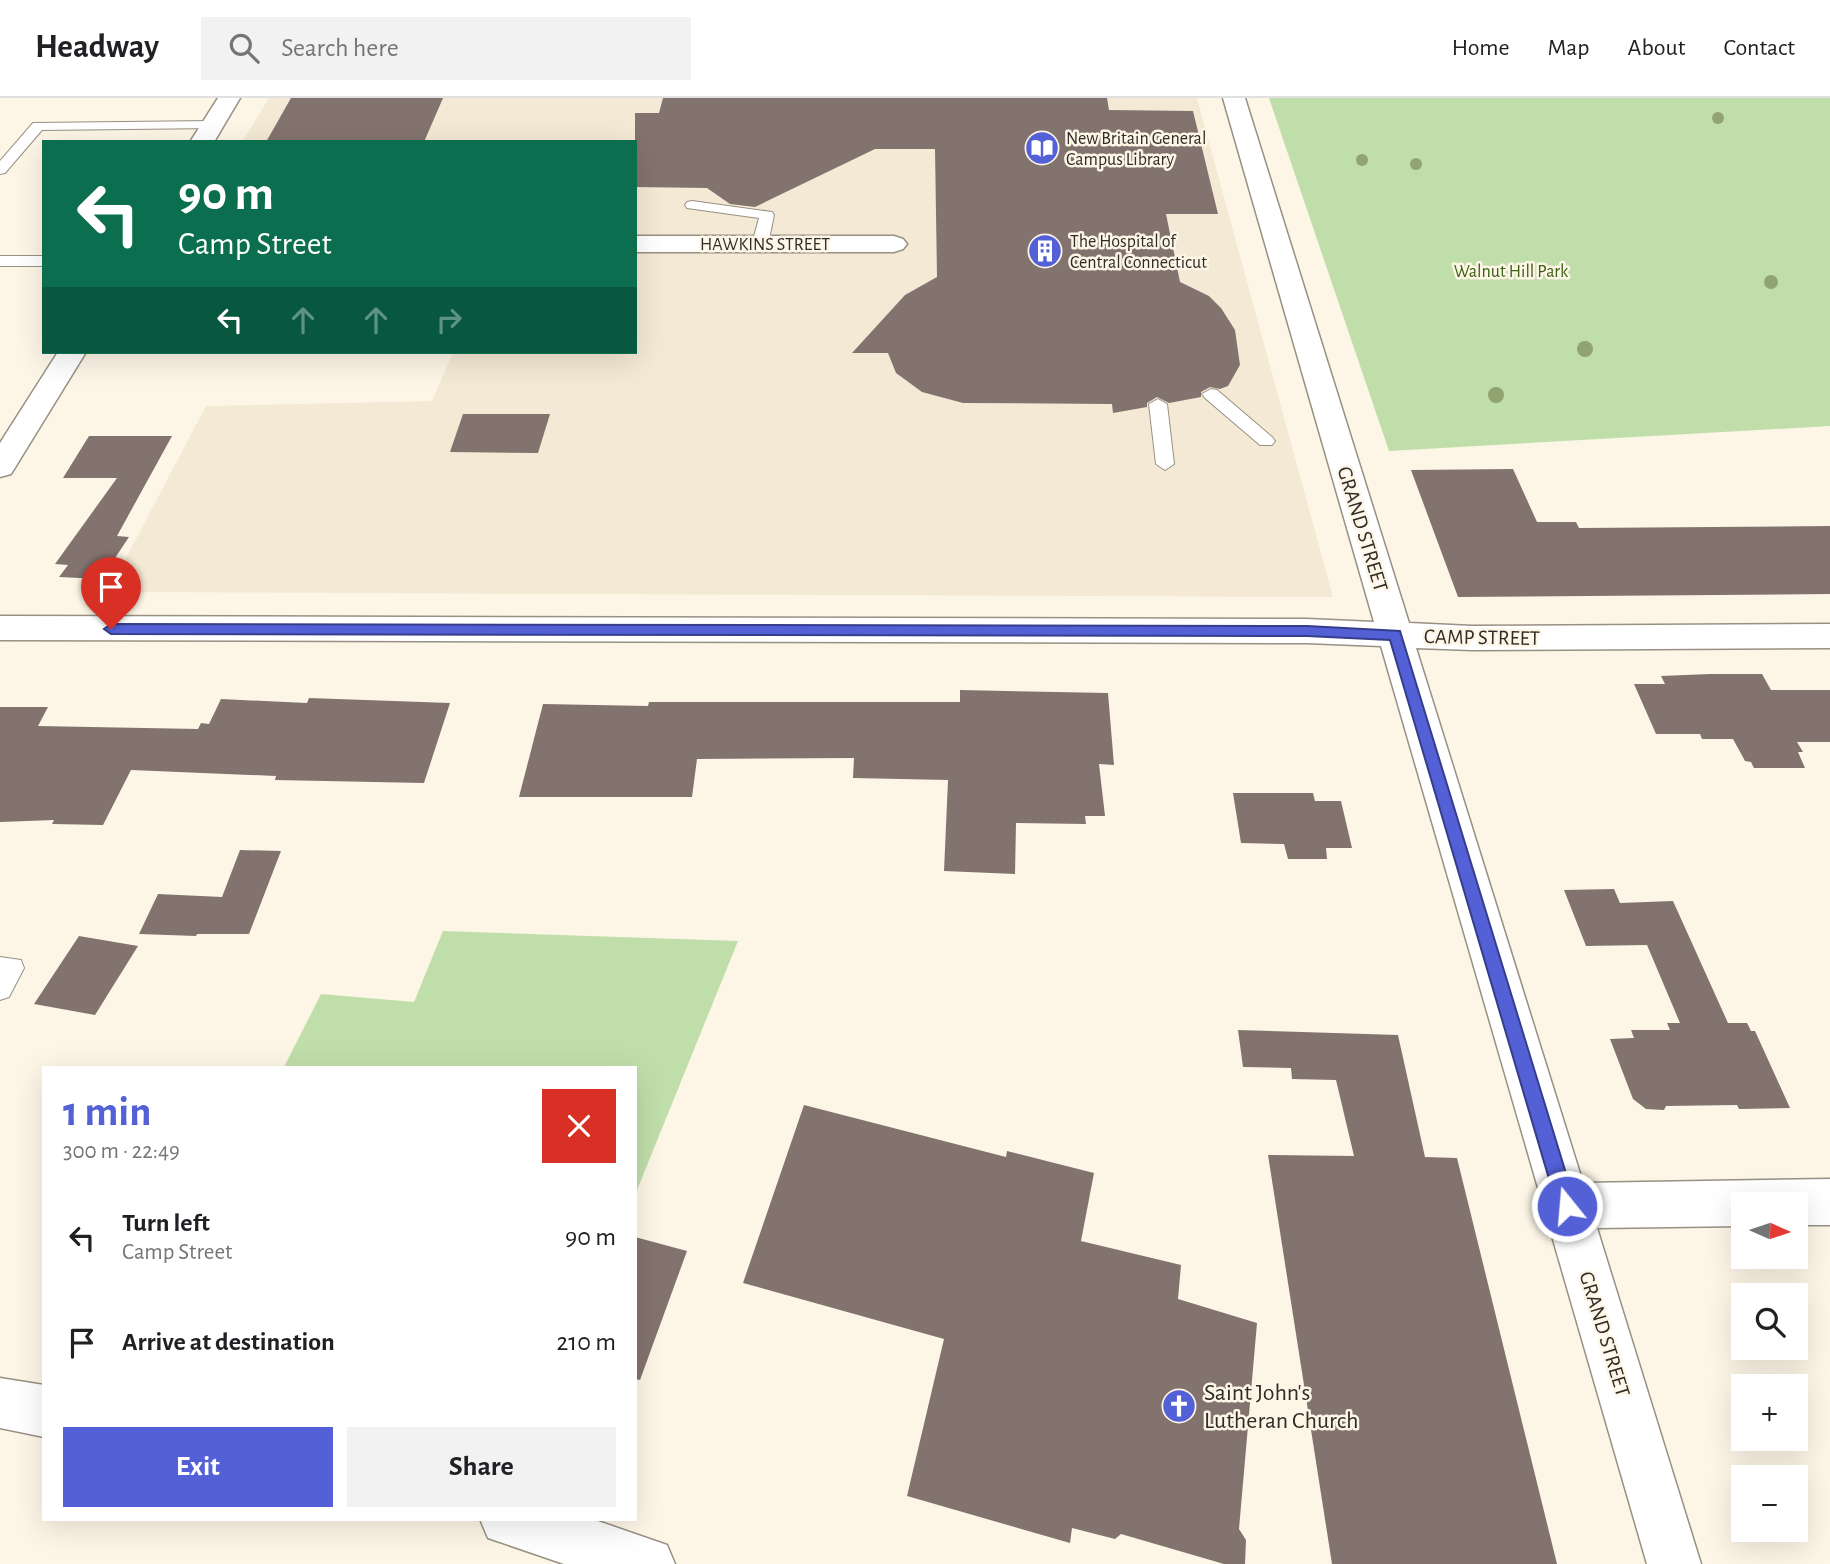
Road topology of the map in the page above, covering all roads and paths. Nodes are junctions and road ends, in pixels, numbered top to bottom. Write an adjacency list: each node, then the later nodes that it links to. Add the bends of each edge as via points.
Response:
1 (229, 98): 3 (street)
2 (1234, 98): 18 (street, GRAND STREET)
3 (207, 133): 4 (lane, via 38,126)
4 (0, 170)
5 (692, 205): 7 (lane, via 767,215)
6 (637, 244): 7 (street, HAWKINS STREET)
7 (760, 244): 8 (street, HAWKINS STREET)
8 (894, 244)
9 (0, 261): 10 (lane)
10 (42, 261)
11 (71, 354): 16 (street)
12 (1211, 394): 14 (lane)
13 (1158, 404): 15 (lane)
14 (1266, 441)
15 (1165, 464)
16 (0, 467)
17 (0, 628): 18 (street, CAMP STREET, via 1307,631)
18 (1395, 635): 19 (street, CAMP STREET); 23 (street, GRAND STREET)
19 (1830, 636)
20 (0, 968): 21 (lane, via 12,968)
21 (0, 989)
22 (1830, 1202): 23 (street)
23 (1567, 1206): 28 (street, GRAND STREET)
24 (0, 1403): 25 (street)
25 (42, 1411)
26 (513, 1521): 27 (street)
27 (649, 1564)
28 (1674, 1564)

